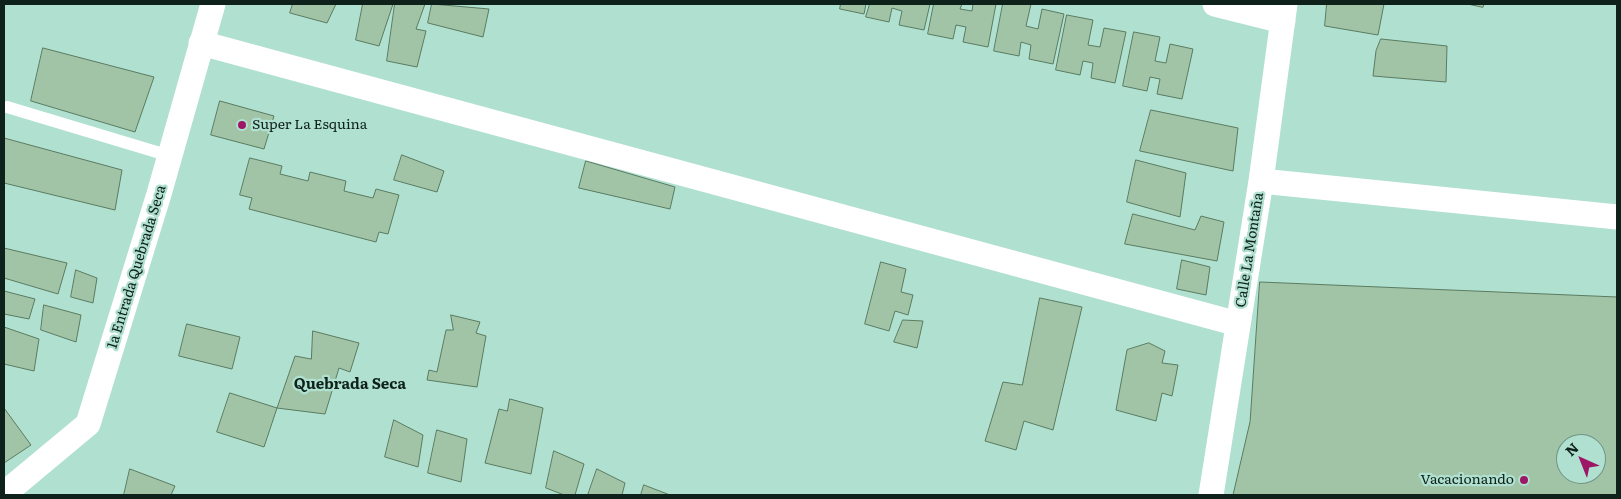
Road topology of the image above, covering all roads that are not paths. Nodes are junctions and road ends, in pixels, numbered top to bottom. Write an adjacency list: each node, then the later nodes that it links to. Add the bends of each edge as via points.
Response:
1 (213, 4): 4 (street, 1a Entrada Quebrada Seca)
2 (1215, 4): 3 (street)
3 (1284, 12): 7 (street, Calle La Montaña)
4 (201, 43): 6 (street, 1a Entrada Quebrada Seca); 9 (street)
5 (8, 107): 6 (lane)
6 (170, 156): 10 (street, 1a Entrada Quebrada Seca, via 88,424)
7 (1261, 181): 8 (street); 9 (street, Calle La Montaña)
8 (1617, 217)
9 (1238, 324): 11 (street, Calle La Montaña)
10 (4, 494)
11 (1211, 495)

